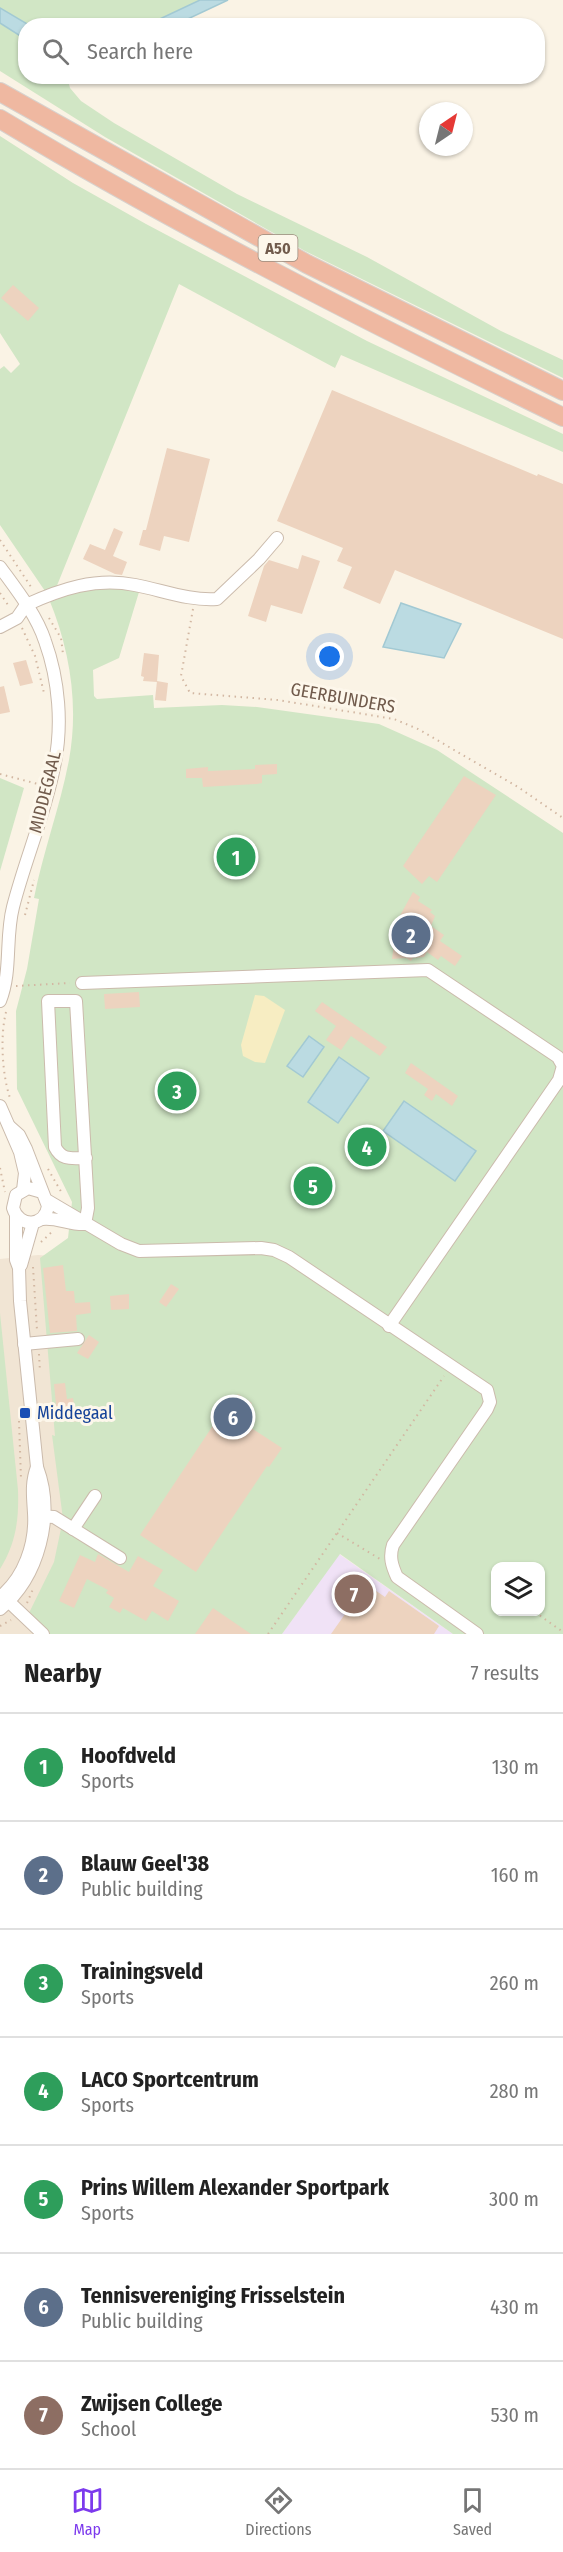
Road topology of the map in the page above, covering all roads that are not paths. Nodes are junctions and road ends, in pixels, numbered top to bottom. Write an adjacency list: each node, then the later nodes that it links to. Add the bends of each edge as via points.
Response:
1 (0, 92): 3 (highway, A50, via 307,264)
2 (0, 119): 4 (highway, A50, via 341,308)
3 (563, 392)
4 (563, 417)
5 (277, 538): 7 (street, via 217,599 195,599 132,584 92,582)
6 (0, 567): 7 (street, MIDDEGAAL)
7 (26, 605): 8 (street, via 17,618); 9 (street, MIDDEGAAL, via 45,639 53,671 59,705 58,744)
8 (0, 627)
9 (3, 951): 11 (street, MIDDEGAAL, via 9,957)
10 (82, 983): 22 (street, via 428,970 558,1057 563,1066 559,1080)
11 (4, 1005)
12 (6, 1104): 13 (street)
13 (10, 1127): 15 (street, via 25,1173); 16 (street, via 19,1135)
14 (86, 1158): 14 (street, via 76,1000 48,1000 55,1147 66,1158); 20 (street)
15 (23, 1190): 16 (street, via 33,1188); 17 (street, via 13,1203)
16 (45, 1196): 18 (street); 19 (street, via 48,1211)
17 (16, 1216): 19 (street, via 27,1223); 21 (street, via 16,1260)
18 (63, 1216): 19 (street); 20 (street)
19 (38, 1221): 21 (street)
20 (85, 1224): 22 (street, via 139,1251 274,1250)
21 (20, 1268): 24 (street)
22 (389, 1326): 31 (street, via 486,1390 490,1402 390,1554 397,1577)
23 (78, 1339): 24 (street)
24 (24, 1344): 26 (street, via 37,1467 42,1480)
25 (96, 1496): 27 (street)
26 (39, 1516): 27 (street); 29 (street, via 39,1551 32,1569)
27 (74, 1528): 28 (street)
28 (120, 1558)
29 (3, 1601): 30 (street)
30 (43, 1634)
31 (477, 1634)

